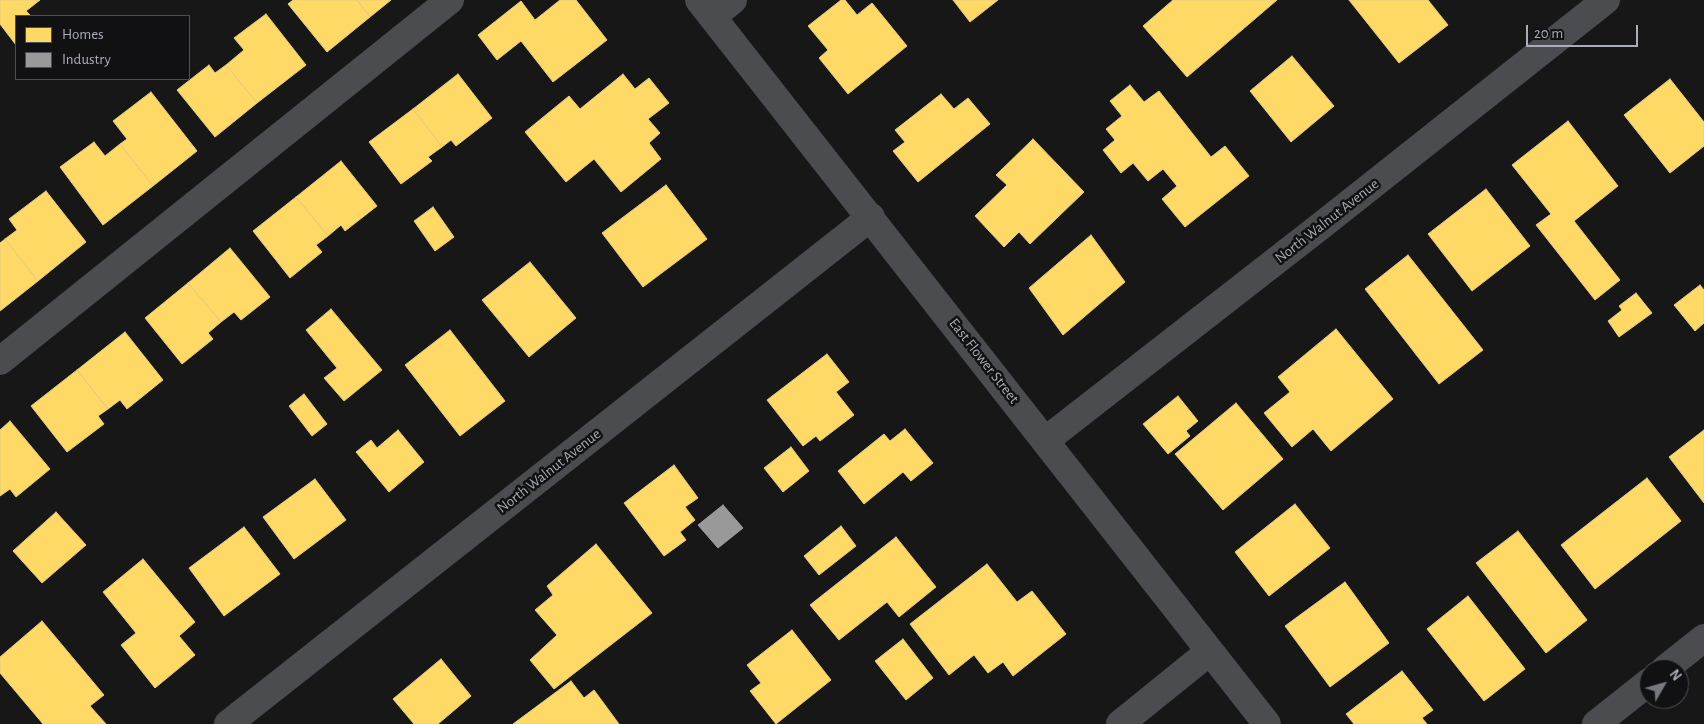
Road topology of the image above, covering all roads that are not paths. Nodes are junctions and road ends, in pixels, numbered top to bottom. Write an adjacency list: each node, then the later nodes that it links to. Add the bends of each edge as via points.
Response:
1 (450, 0): 6 (street)
2 (734, 0): 4 (street)
3 (1606, 0): 7 (street, North Walnut Avenue)
4 (705, 8): 5 (street, East Flower Street)
5 (870, 217): 7 (street, East Flower Street); 12 (street, North Walnut Avenue)
6 (0, 361)
7 (1046, 440): 9 (street, East Flower Street)
8 (1704, 638): 10 (street)
9 (1210, 652): 13 (street); 14 (street, East Flower Street)
10 (1678, 659)
11 (1639, 690): 15 (street)
12 (228, 724)
13 (1120, 724)
14 (1268, 724)
15 (1596, 724)

